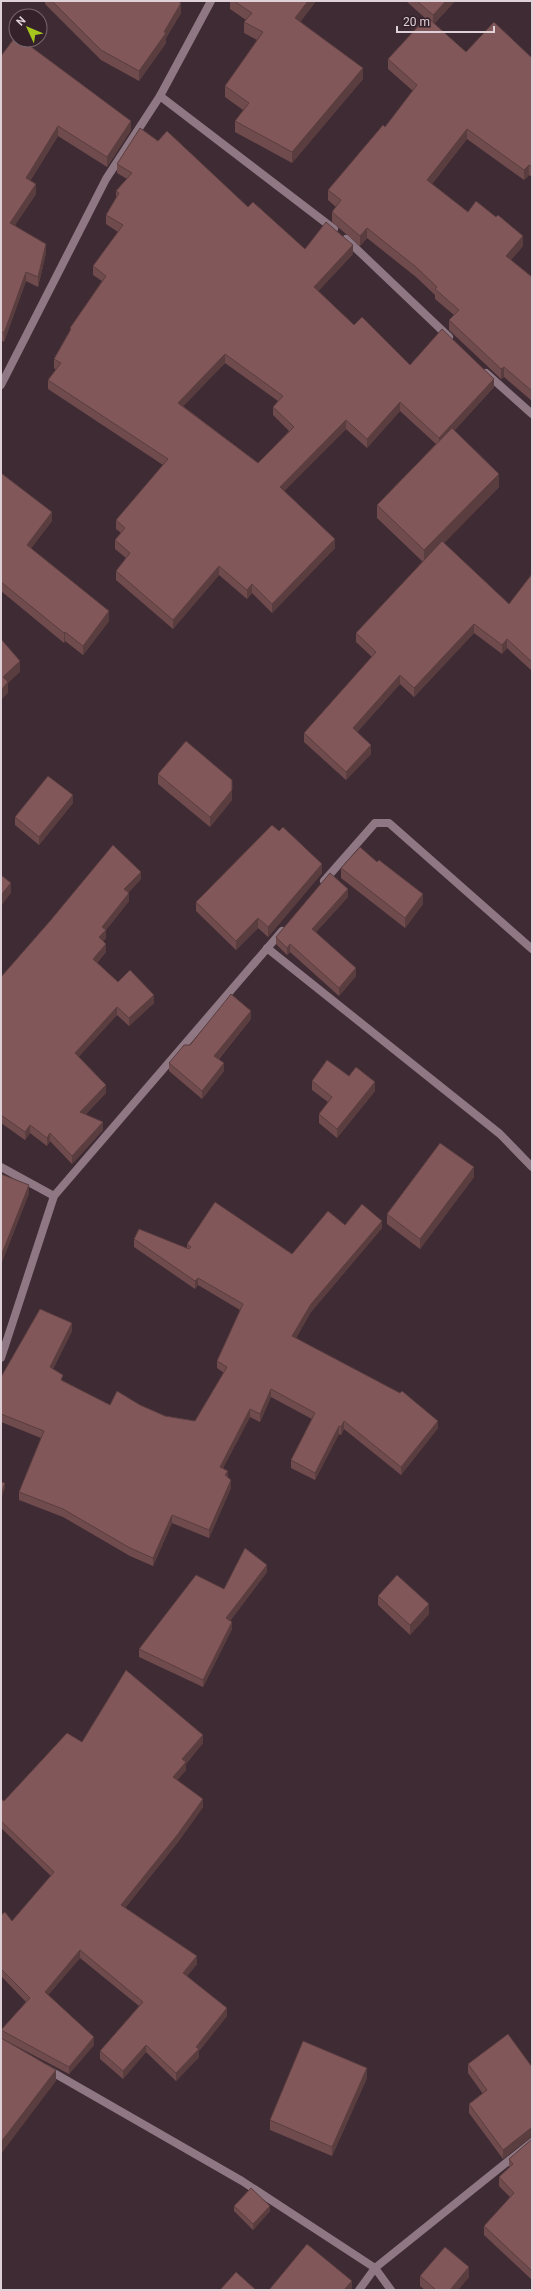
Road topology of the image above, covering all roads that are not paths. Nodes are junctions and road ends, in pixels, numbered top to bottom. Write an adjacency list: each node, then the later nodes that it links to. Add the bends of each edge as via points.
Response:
1 (211, 1): 2 (street)
2 (160, 96): 3 (street, via 343,237); 5 (street, via 106,179)
3 (453, 341)
4 (482, 369): 6 (street)
5 (1, 385)
6 (532, 414)
7 (318, 887): 10 (street, via 375,823 389,823)
8 (288, 924): 9 (street)
9 (268, 948): 12 (street, via 500,1134); 13 (street)
10 (532, 948)
11 (1, 1167): 13 (street)
12 (532, 1167)
13 (54, 1196): 14 (street)
14 (1, 1358)
15 (42, 2066): 17 (street, via 242,2181)
16 (532, 2142): 17 (street)
17 (374, 2268): 18 (street); 19 (street)
18 (359, 2290)
19 (391, 2290)

